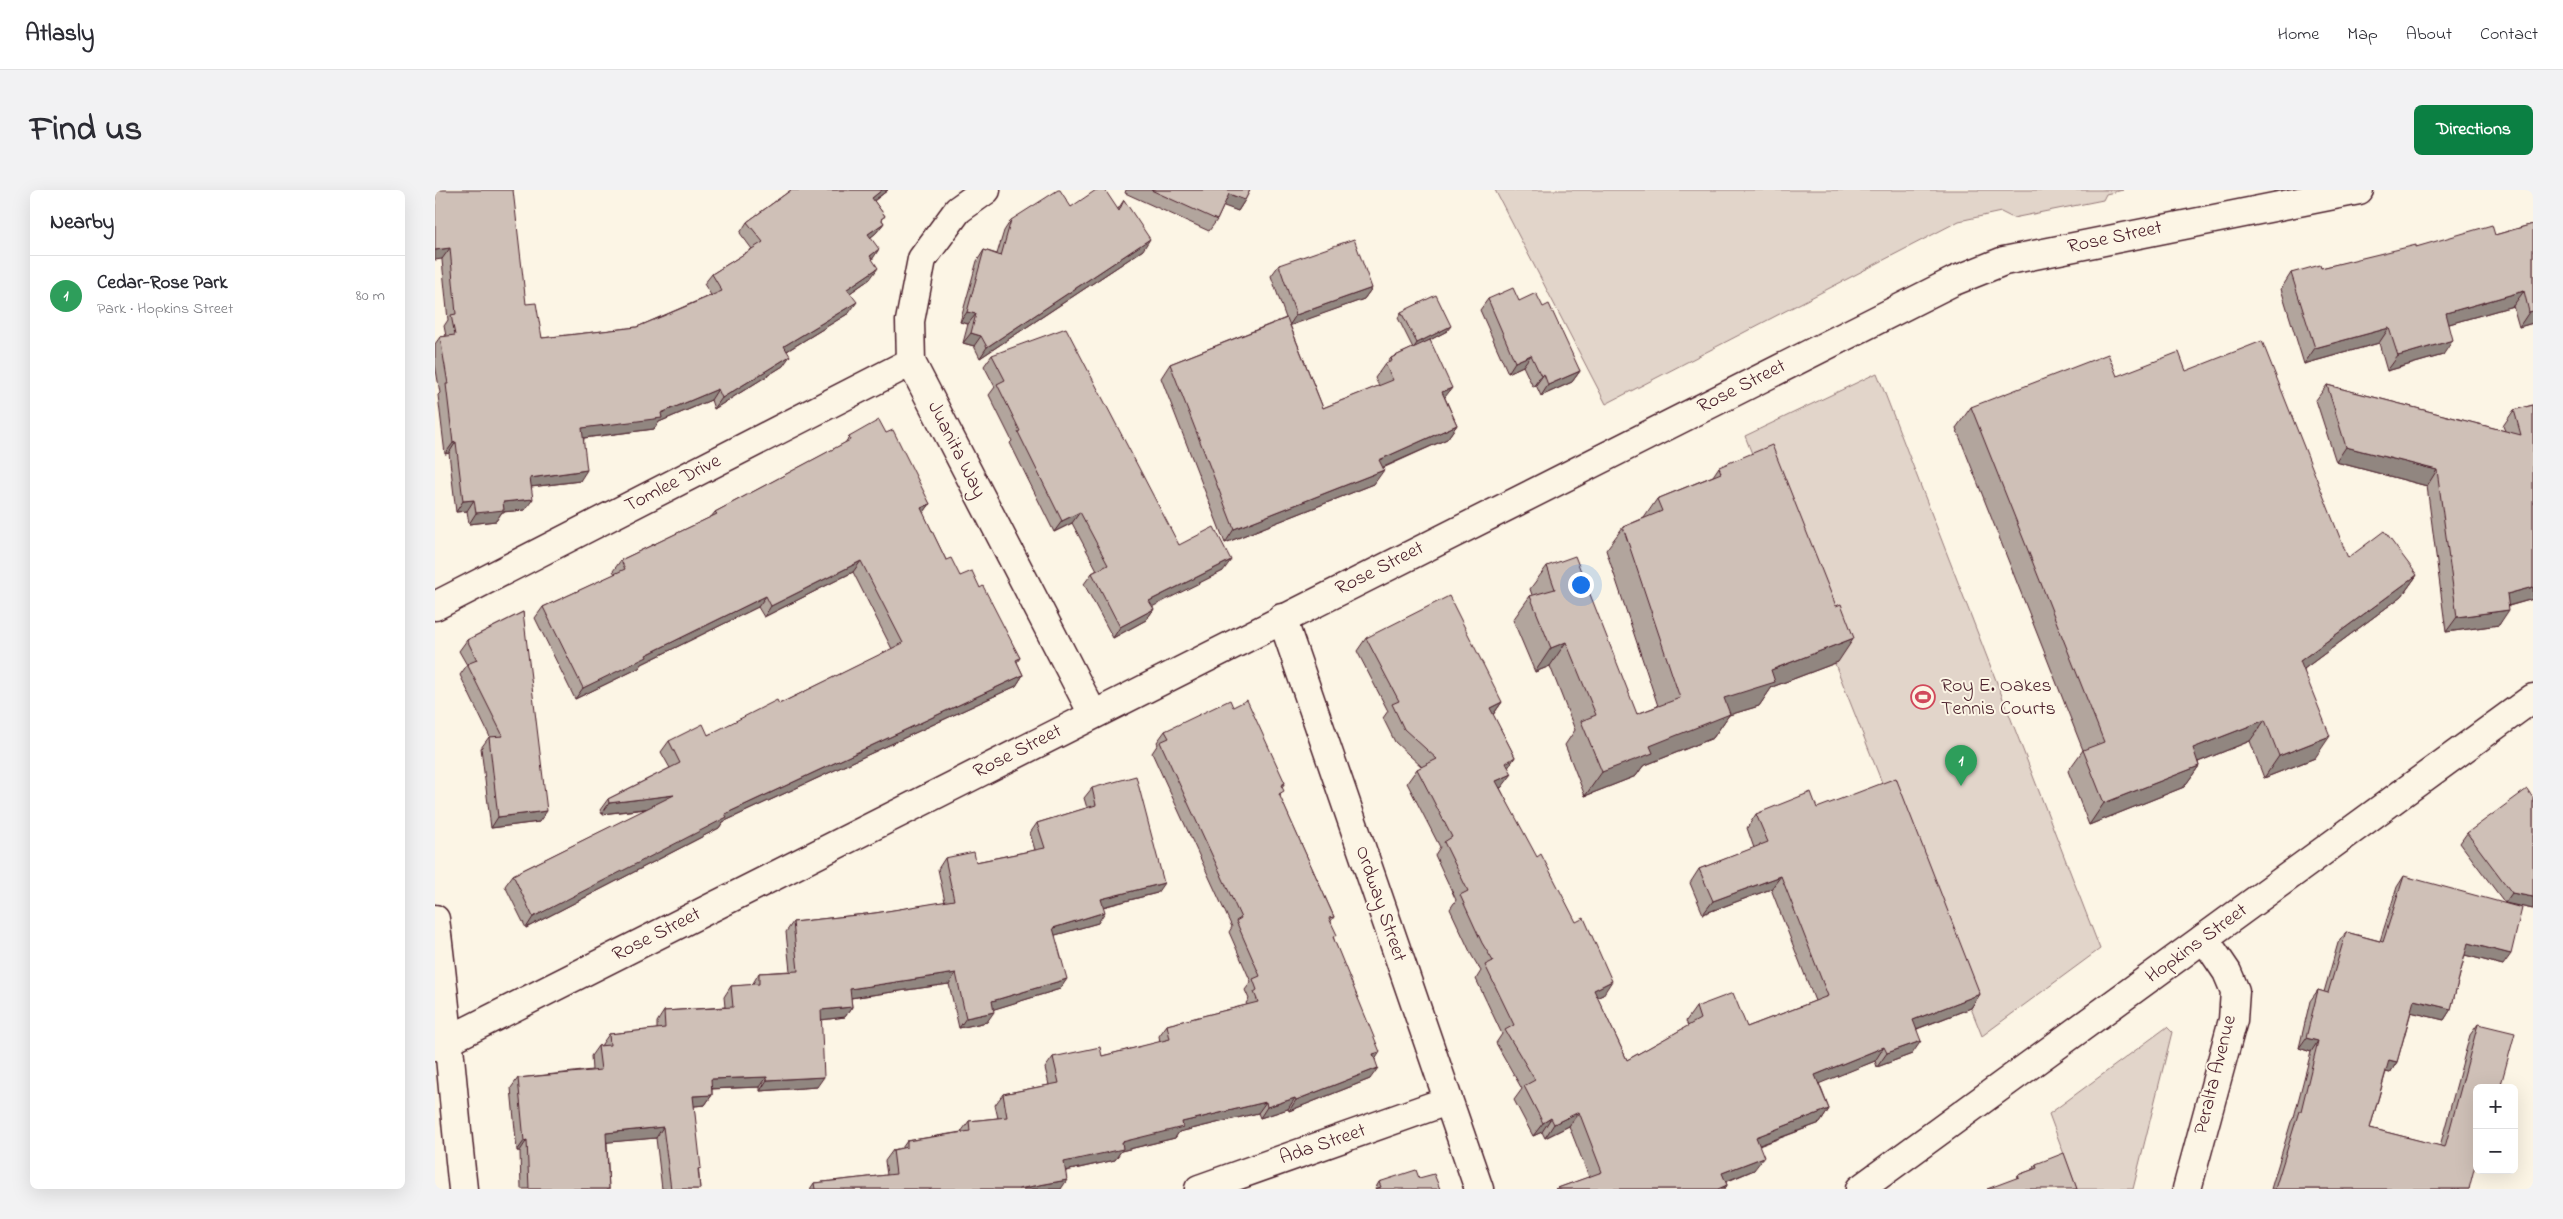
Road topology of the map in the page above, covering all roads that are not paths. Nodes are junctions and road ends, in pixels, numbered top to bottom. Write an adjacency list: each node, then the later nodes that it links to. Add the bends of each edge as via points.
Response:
1 (986, 190): 4 (street, Juanita Way, via 958,210 922,259 910,322)
2 (2359, 190): 3 (street, Rose Street)
3 (2330, 193): 6 (street, Rose Street, via 1983,268)
4 (911, 362): 5 (street, Tomlee Drive); 8 (street, Juanita Way)
5 (435, 606)
6 (1282, 618): 8 (street, Rose Street); 12 (street, Ordway Street)
7 (2533, 698): 10 (street, Hopkins Street)
8 (1093, 714): 11 (street, Rose Street)
9 (435, 919): 11 (street)
10 (2205, 938): 16 (street, Hopkins Street); 17 (street, Peralta Avenue, via 2235,991 2233,1020)
11 (442, 1043): 13 (street)
12 (1447, 1101): 14 (street, Ada Street); 15 (street, Ordway Street)
13 (463, 1189)
14 (1199, 1189)
15 (1479, 1189)
16 (1860, 1189)
17 (2187, 1189)

